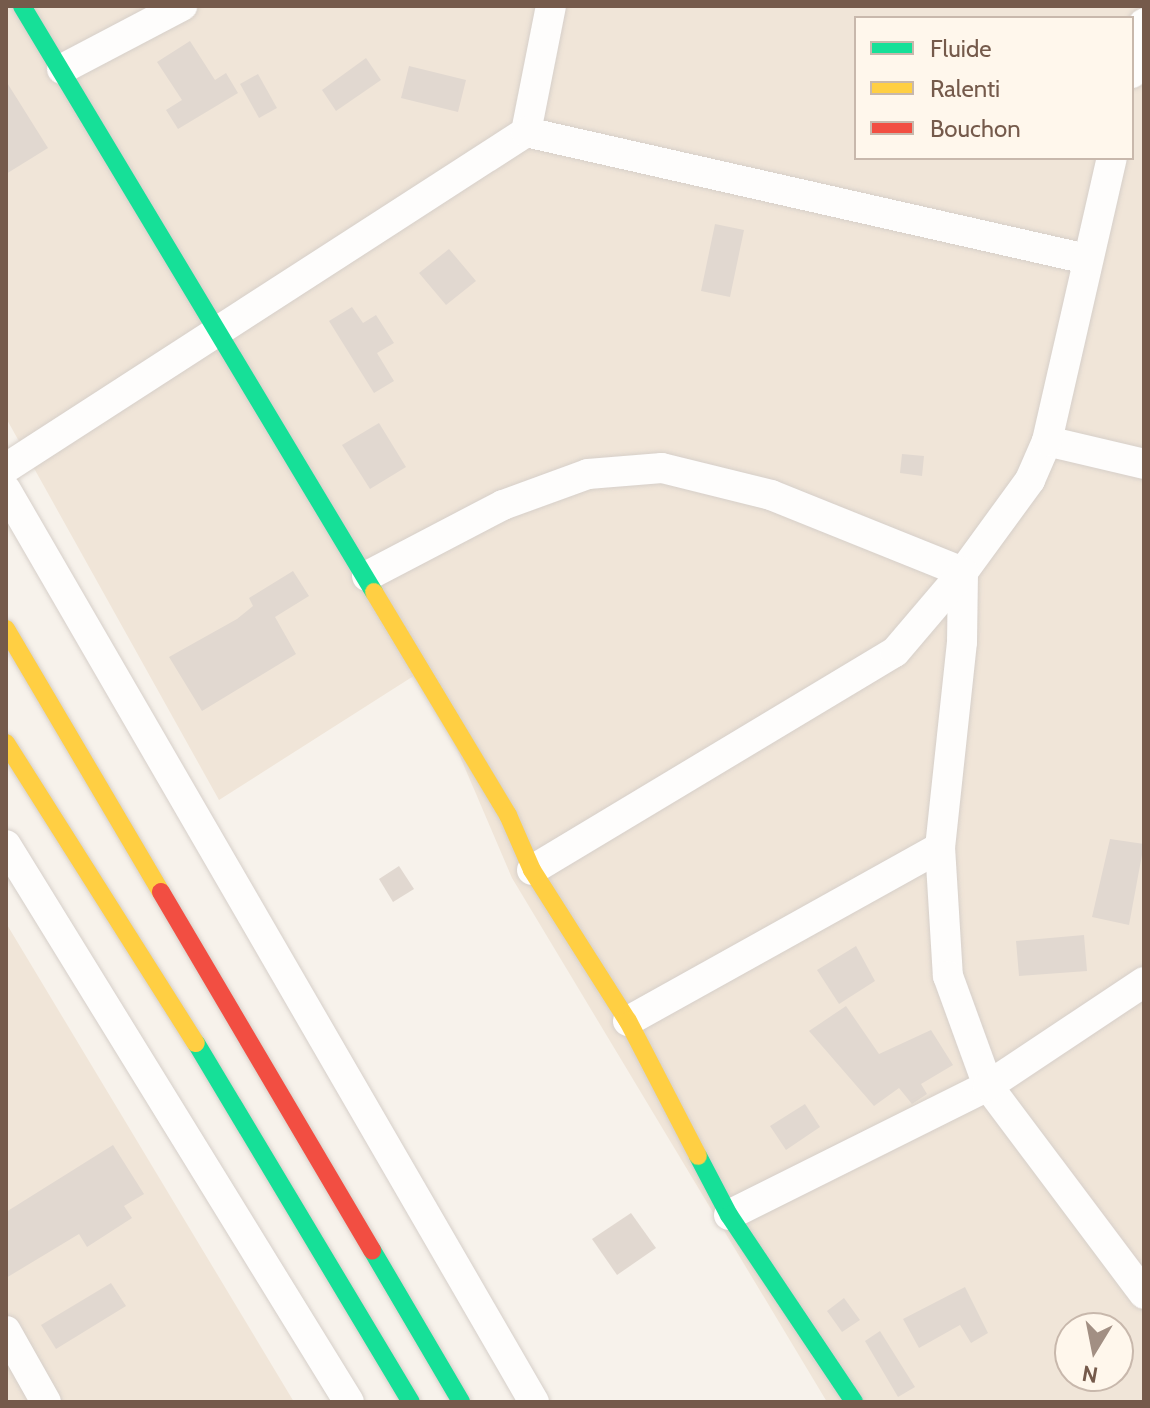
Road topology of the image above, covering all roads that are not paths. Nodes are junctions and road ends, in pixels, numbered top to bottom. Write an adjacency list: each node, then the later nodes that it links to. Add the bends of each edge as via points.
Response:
1 (22, 6): 6 (main road)
2 (182, 6): 6 (street)
3 (551, 6): 7 (street)
4 (1144, 23): 5 (street)
5 (1134, 65)
6 (62, 69): 10 (main road)
7 (526, 132): 9 (street); 10 (street)
8 (1112, 160): 9 (street)
9 (1087, 259): 11 (street)
10 (218, 329): 13 (street); 16 (main road)
11 (1047, 441): 12 (street); 15 (street, via 1030,480)
12 (1144, 464)
13 (6, 468)
14 (6, 490): 32 (street)
15 (963, 572): 16 (street, via 771,495 662,468 588,474 503,505); 20 (street, via 962,642); 21 (street, via 895,652 765,724)
16 (367, 576): 21 (main road, via 508,815)
17 (6, 629): 31 (main road)
18 (6, 743): 30 (main road, via 239,1110)
19 (6, 845): 29 (street)
20 (940, 847): 23 (street); 24 (street, via 948,976)
21 (532, 870): 23 (main road)
22 (1144, 982): 24 (street)
23 (628, 1021): 25 (main road)
24 (988, 1086): 25 (street); 26 (street)
25 (729, 1215): 33 (main road)
26 (1144, 1294)
27 (10, 1345): 28 (street)
28 (46, 1402)
29 (349, 1402)
30 (411, 1402)
31 (461, 1402)
32 (534, 1402)
33 (854, 1402)

